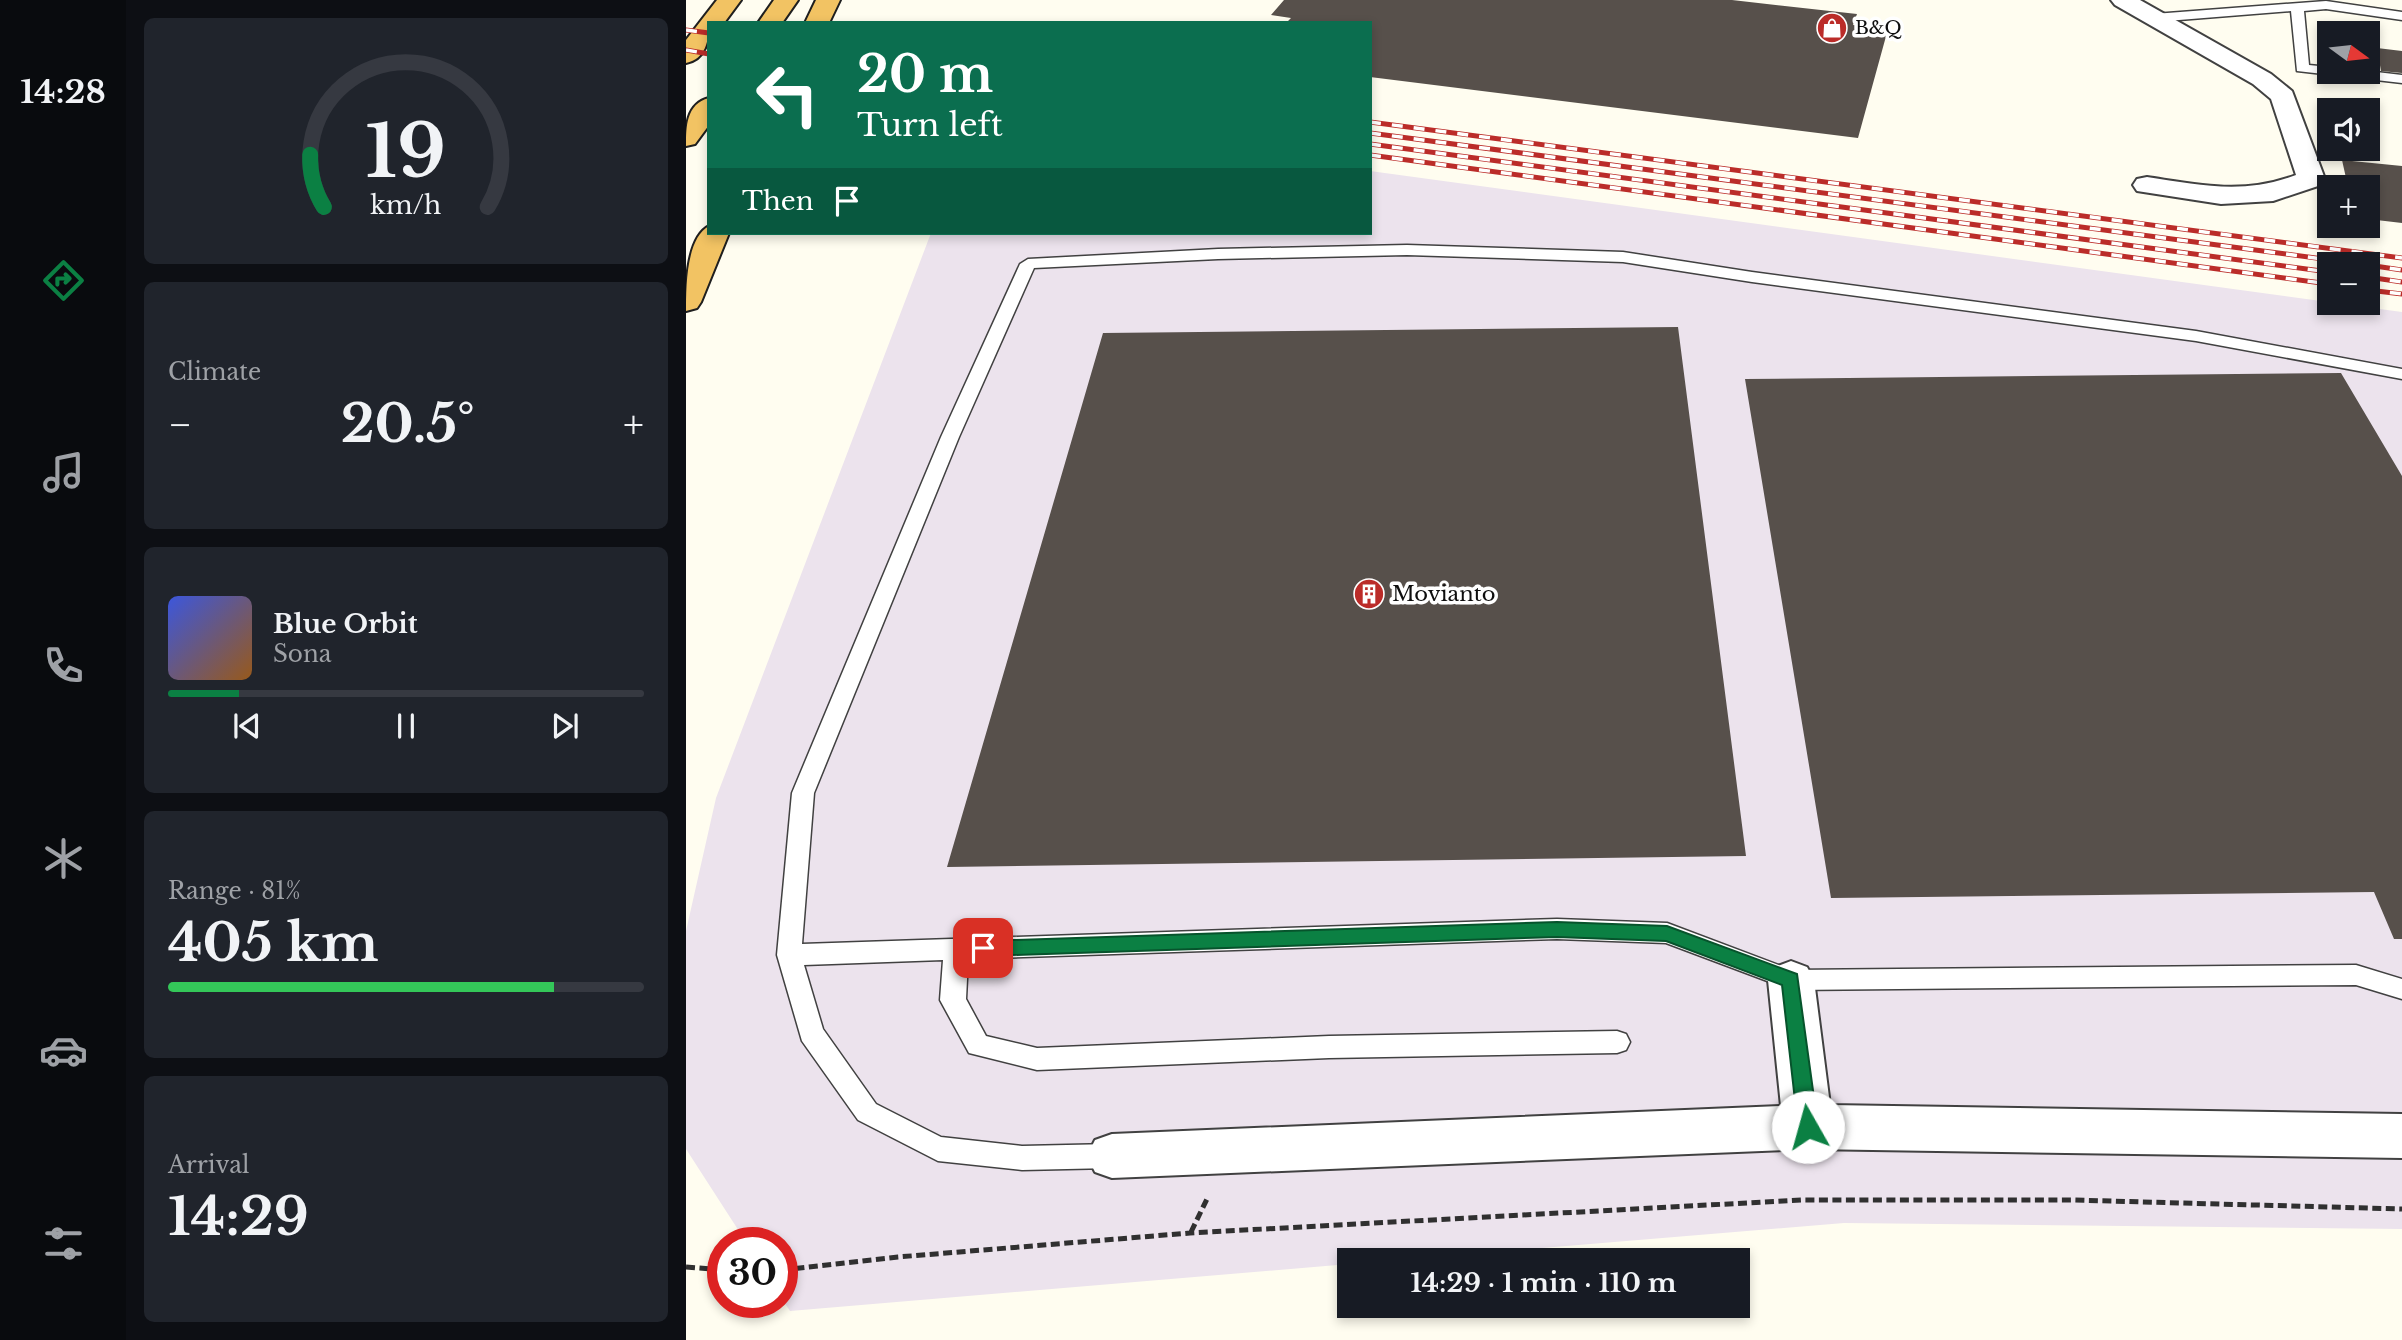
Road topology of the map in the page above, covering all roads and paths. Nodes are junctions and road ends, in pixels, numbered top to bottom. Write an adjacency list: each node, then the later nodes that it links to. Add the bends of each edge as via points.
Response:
1 (729, 0): 8 (highway)
2 (786, 0): 9 (highway)
3 (828, 0): 10 (highway)
4 (2123, 0): 7 (street)
5 (2297, 6): 6 (lane, via 2326,5); 7 (lane); 13 (lane, via 2302,68)
6 (2402, 16)
7 (2154, 18): 18 (street, via 2262,79 2283,96 2311,179 2273,192 2221,196)
8 (712, 21)
9 (771, 21)
10 (818, 21)
11 (707, 28): 12 (highway)
12 (686, 56)
13 (2317, 70)
14 (2380, 77): 15 (lane)
15 (2402, 79)
16 (707, 109): 17 (highway)
17 (686, 138)
18 (2147, 185)
19 (714, 235): 20 (highway)
20 (686, 302)
21 (2402, 374): 23 (lane, via 2196,336 1623,257 1407,250 1028,264 950,437 803,793)
22 (956, 949): 23 (lane); 24 (lane, via 1557,929 1667,933); 26 (lane, via 953,1000 978,1045 1037,1059)
23 (789, 955): 29 (lane, via 811,1033 867,1112 938,1149 1022,1158)
24 (1790, 980): 25 (lane, via 2356,975); 27 (street)
25 (2402, 989)
26 (1617, 1042)
27 (1808, 1127): 28 (street); 29 (street)
28 (2402, 1136)
29 (1112, 1156)
30 (2402, 1209): 32 (path, via 2072,1199 1801,1200 1190,1233)
31 (686, 1267): 33 (path)
32 (798, 1268)
33 (707, 1269)

